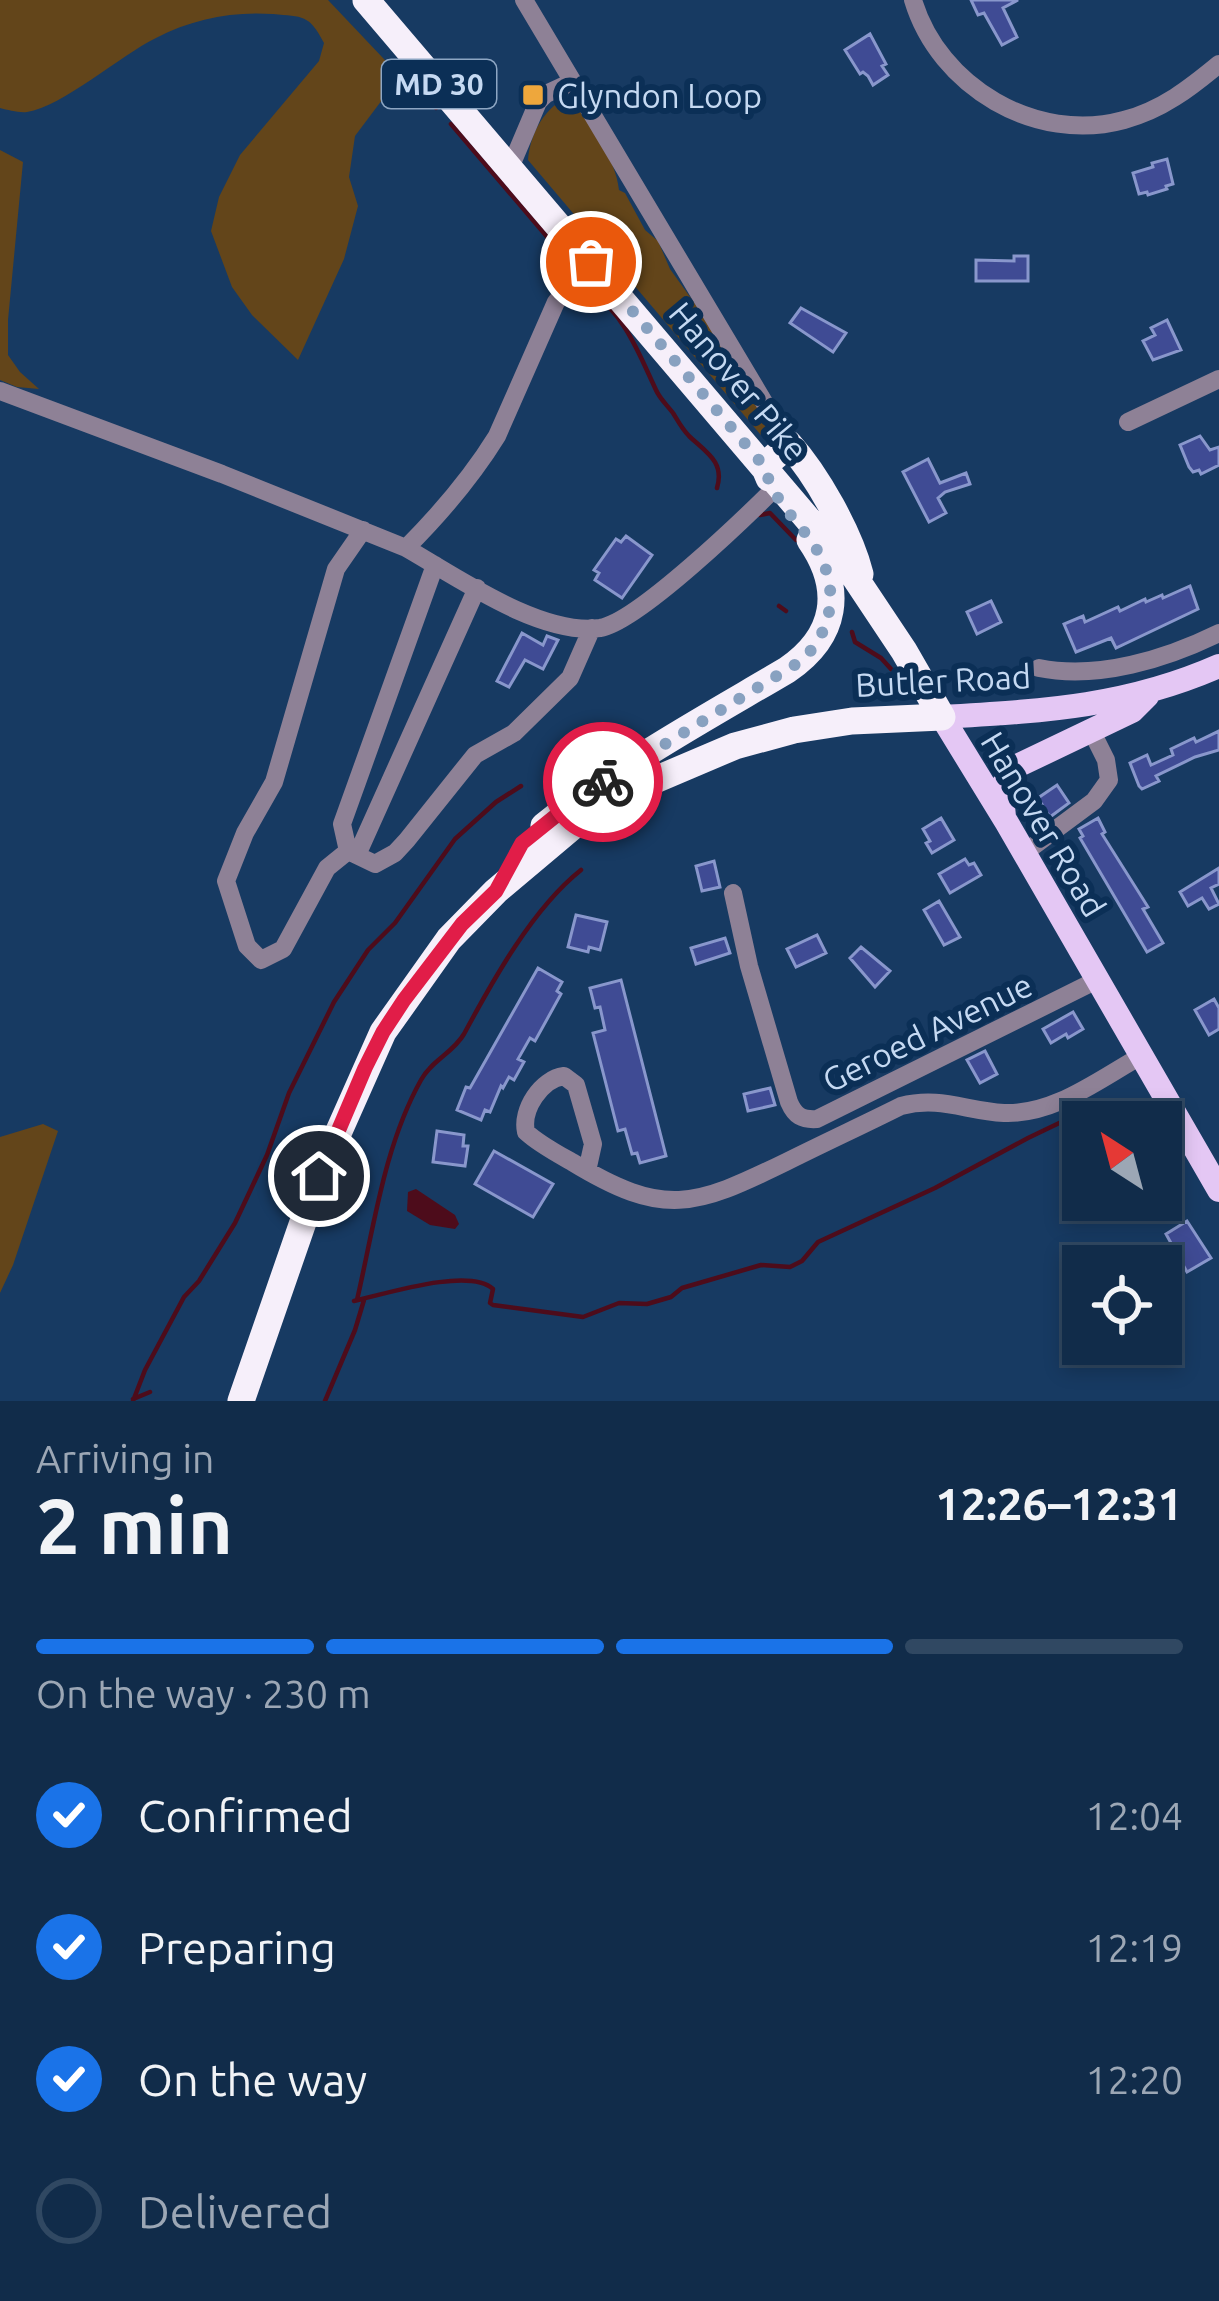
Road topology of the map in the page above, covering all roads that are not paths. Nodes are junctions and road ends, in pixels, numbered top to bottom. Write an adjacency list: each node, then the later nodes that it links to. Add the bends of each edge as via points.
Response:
1 (366, 0): 6 (highway, Hanover Pike / MD 30)
2 (524, 0): 5 (street)
3 (913, 0): 4 (street, via 960,77 1041,120 1126,119 1168,103)
4 (1219, 64)
5 (572, 82): 6 (street, via 538,102); 11 (street)
6 (511, 168): 7 (highway, Hanover Pike / MD 30)
7 (591, 262): 12 (highway, Hanover Pike / MD 30); 14 (street, via 556,302 485,456)
8 (1219, 379): 10 (street)
9 (0, 391): 13 (street)
10 (1128, 422)
11 (789, 444): 12 (highway); 17 (highway, via 853,546)
12 (772, 480): 17 (highway, Hanover Pike / MD 30); 18 (street, via 697,560 630,614); 28 (highway, via 828,574 831,608 812,651 573,802 522,843)
13 (363, 530): 14 (street); 26 (street, via 336,569 274,782 226,881 247,946 261,960 283,950 327,868)
14 (406, 548): 15 (street)
15 (435, 565): 16 (street); 26 (street, via 342,824)
16 (477, 588): 18 (street, via 545,620); 26 (street)
17 (864, 589): 23 (highway, Hanover Pike / MD 30)
18 (592, 628): 26 (street, via 570,678 514,733 475,755 395,853 375,864)
19 (1219, 633): 21 (street, via 1132,664 1064,673)
20 (1219, 665): 22 (main road, Butler Road)
21 (1039, 668)
22 (1151, 692): 23 (main road, Butler Road, via 1047,711); 24 (main road)
23 (941, 717): 25 (main road, Hanover Road / MD 30); 28 (highway, Butler Road, via 852,721 735,746 629,791)
24 (1091, 730): 25 (main road, via 1010,772); 27 (street, via 1109,780 1094,801)
25 (1004, 819): 27 (main road, Hanover Road / MD 30)
26 (352, 853)
27 (1024, 853): 30 (main road, Hanover Road / MD 30)
28 (496, 891): 34 (highway, Butler Road, via 449,939 383,1032 319,1176)
29 (733, 893): 30 (street, Geroed Avenue, via 789,1102 808,1120)
30 (1093, 973): 31 (main road, MD 30)
31 (1141, 1056): 32 (street, via 1037,1110 991,1112 933,1100 902,1106 728,1190 686,1201 625,1192); 33 (main road, MD 30)
32 (586, 1171): 32 (street, via 523,1125 552,1078 576,1085 592,1144)
33 (1219, 1190)
34 (241, 1401)

